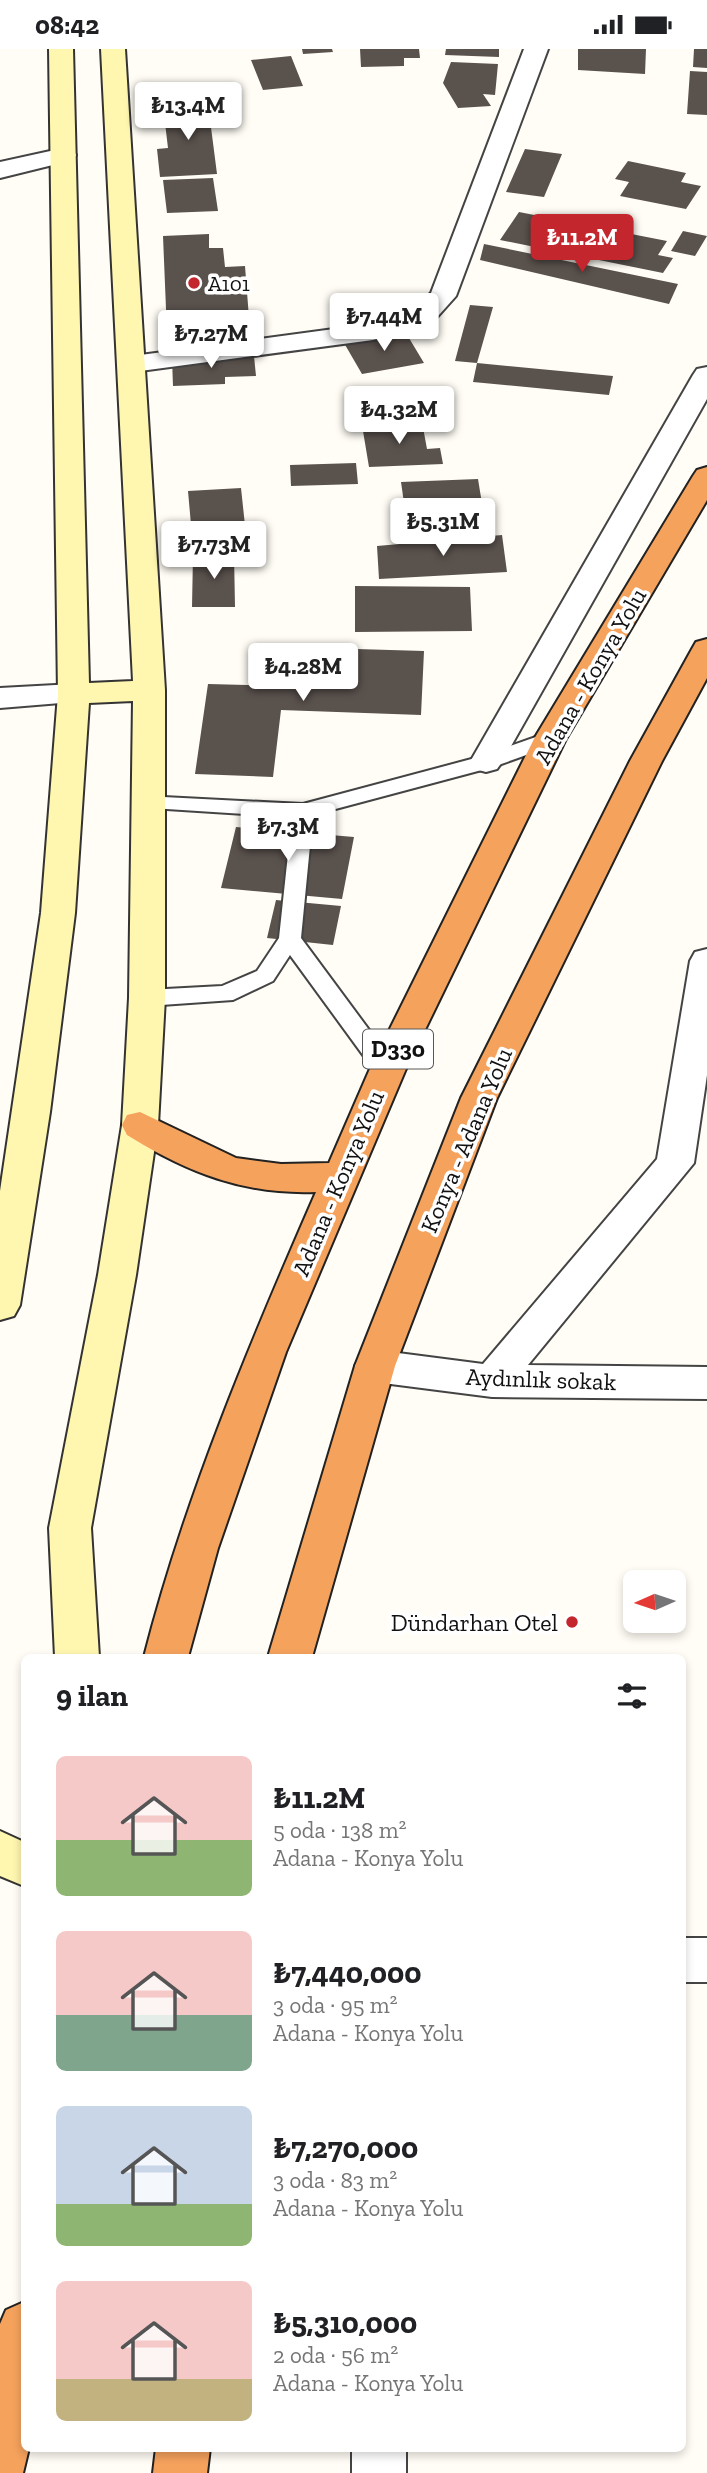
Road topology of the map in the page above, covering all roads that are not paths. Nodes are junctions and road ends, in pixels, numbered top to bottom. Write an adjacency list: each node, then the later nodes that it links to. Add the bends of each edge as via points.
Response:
1 (61, 49): 4 (main road)
2 (113, 49): 6 (main road)
3 (536, 49): 6 (street, via 443,296 420,319 373,332)
4 (64, 155): 5 (street); 11 (main road)
5 (0, 170)
6 (133, 364): 10 (main road)
7 (707, 375): 14 (street)
8 (707, 476): 13 (highway, Adana - Konya Yolu / D330)
9 (707, 649): 24 (highway, Konya - Adana Yolu, via 646,761 479,1098)
10 (149, 690): 11 (main road); 15 (main road)
11 (74, 694): 12 (street); 23 (main road, via 58,913)
12 (0, 698)
13 (550, 739): 14 (lane); 20 (highway, Adana - Konya Yolu / D330)
14 (486, 762): 16 (lane)
15 (151, 801): 16 (lane); 19 (main road)
16 (303, 811): 17 (lane)
17 (290, 939): 19 (lane, via 265,976 225,994); 20 (lane)
18 (707, 961): 25 (street, via 675,1163)
19 (147, 998): 21 (main road)
20 (387, 1071): 22 (highway, Adana - Konya Yolu / D330)
21 (141, 1125): 22 (highway, via 186,1154 229,1172 282,1180); 27 (main road, via 70,1528)
22 (340, 1177): 28 (highway, Adana - Konya Yolu / D330, via 266,1352 197,1548)
23 (0, 1305)
24 (375, 1366): 25 (street, Aydınlık sokak); 29 (highway, Konya - Adana Yolu)
25 (492, 1381): 26 (street, Aydınlık sokak)
26 (707, 1383)
27 (77, 1654)
28 (167, 1654)
29 (291, 1654)
30 (0, 1852): 31 (main road)
31 (21, 1863)
32 (686, 1960): 33 (street)
33 (707, 1960)
34 (21, 2345): 37 (highway)
35 (183, 2452): 38 (highway)
36 (379, 2452): 39 (street)
37 (0, 2465)
38 (180, 2473)
39 (379, 2473)

